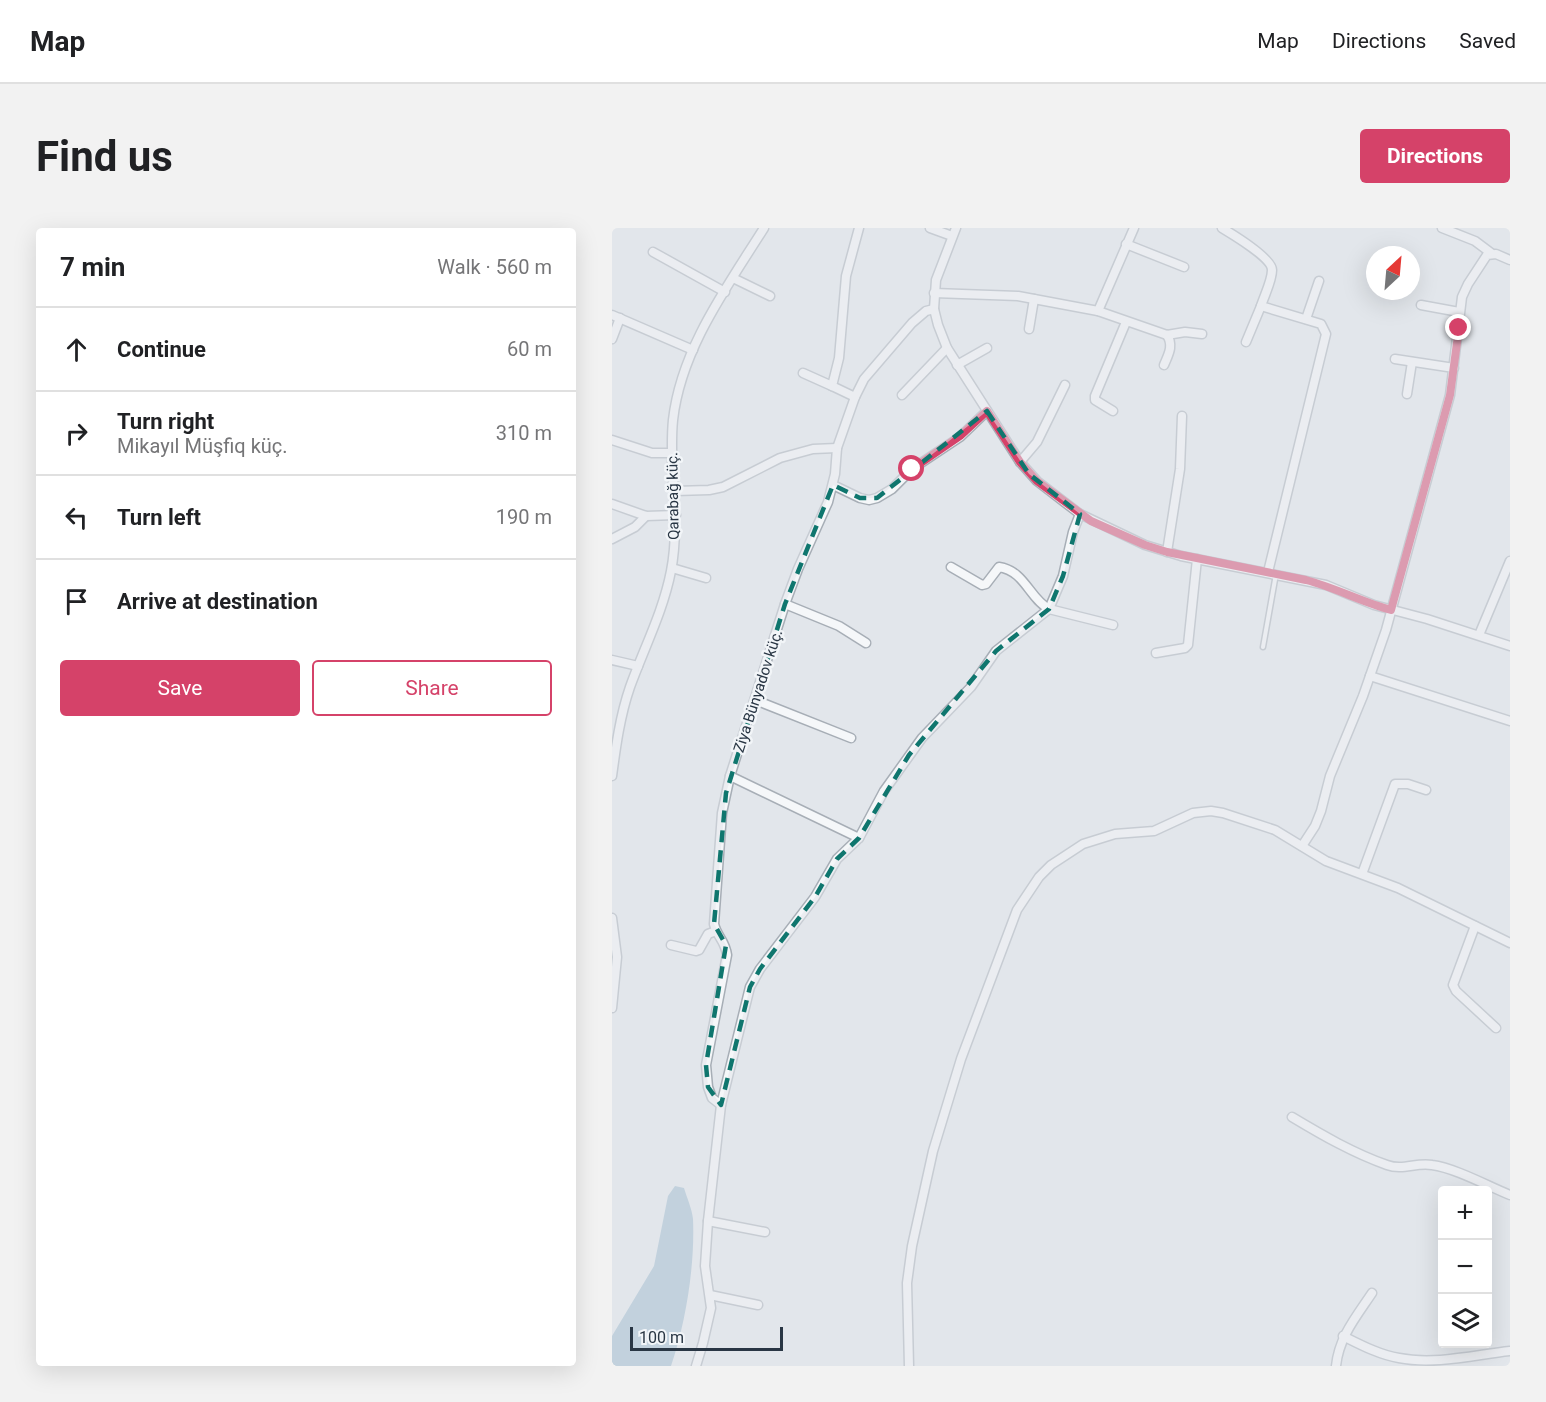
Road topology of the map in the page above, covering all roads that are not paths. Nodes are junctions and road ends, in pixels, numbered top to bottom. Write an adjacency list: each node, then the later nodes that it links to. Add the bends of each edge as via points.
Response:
1 (764, 228): 13 (street, Qarabağ küç.)
2 (859, 228): 42 (street, via 846,276 839,358)
3 (930, 228): 7 (street)
4 (1134, 228): 8 (street)
5 (1224, 228): 20 (street, via 1271,264 1272,273)
6 (1442, 228): 10 (street, via 1475,241)
7 (954, 232): 16 (street)
8 (1126, 244): 12 (street); 22 (street)
9 (653, 252): 15 (street)
10 (1491, 253): 11 (street); 23 (street, via 1468,284)
11 (1510, 260)
12 (1184, 267)
13 (733, 278): 15 (street, Qarabağ küç.); 17 (street)
14 (1319, 281): 25 (street)
15 (725, 292): 34 (street, Qarabağ küç.)
16 (934, 293): 18 (street, via 1005,294); 21 (street)
17 (770, 296)
18 (1034, 299): 22 (street); 27 (street)
19 (1421, 305): 23 (street)
20 (1261, 306): 25 (street); 31 (street)
21 (934, 309): 32 (street); 45 (street, Ziya Bünyadov küç., via 912,323 868,374)
22 (1098, 311): 26 (street)
23 (1459, 312): 39 (street)
24 (616, 317): 30 (street); 34 (street)
25 (1306, 319): 65 (street, via 1321,324 1326,334)
26 (1126, 322): 29 (street); 47 (street, via 1095,396 1098,403)
27 (1029, 329)
28 (1202, 334): 29 (street)
29 (1167, 335): 38 (street, via 1171,341)
30 (612, 339)
31 (1246, 342)
32 (947, 348): 37 (street); 44 (street)
33 (987, 348): 37 (street)
34 (693, 351): 51 (street, Qarabağ küç., via 678,394)
35 (1395, 359): 36 (street)
36 (1412, 362): 39 (street); 43 (street)
37 (957, 365): 46 (street)
38 (1164, 365)
39 (1454, 369): 69 (street)
40 (803, 373): 42 (street)
41 (1065, 385): 52 (street, via 1037,442)
42 (832, 386): 45 (street)
43 (1407, 394)
44 (902, 395)
45 (855, 397): 50 (street, Ziya Bünyadov küç.)
46 (987, 411): 52 (street); 53 (street, via 878,498 860,498)
47 (1113, 411)
48 (1182, 416): 60 (street, via 1180,469)
49 (612, 440): 51 (street, via 652,453)
50 (837, 448): 53 (street, Ziya Bünyadov küç.); 54 (street, via 813,449 780,458 723,487)
51 (671, 453): 54 (street, Qarabağ küç.)
52 (1020, 462): 56 (street, via 1037,481)
53 (833, 485): 67 (street, Ziya Bünyadov küç.)
54 (675, 491): 57 (street, Qarabağ küç.)
55 (612, 504): 58 (street)
56 (1080, 514): 60 (street); 68 (street, via 1063,576)
57 (676, 515): 58 (street); 64 (street, Qarabağ küç.)
58 (646, 516): 59 (street)
59 (612, 539)
60 (1167, 552): 61 (street)
61 (1197, 559): 65 (street); 75 (street, via 1188,645)
62 (1510, 561): 71 (street)
63 (951, 567): 68 (street, via 982,585 995,570 1004,568 1020,576 1034,598)
64 (672, 568): 66 (street); 77 (street, Qarabağ küç., via 662,607)
65 (1272, 573): 69 (street, via 1326,585); 74 (lane)
66 (706, 578)
67 (785, 604): 72 (street, via 839,626); 79 (street, Ziya Bünyadov küç.)
68 (1049, 609): 70 (street); 85 (street, via 996,651 971,687 922,738 884,792)
69 (1391, 610): 71 (street); 78 (street)
70 (1113, 625)
71 (1479, 635): 73 (street)
72 (866, 643)
73 (1510, 646)
74 (1263, 647)
75 (1156, 653)
76 (612, 660): 77 (street)
77 (638, 666): 82 (street, Qarabağ küç., via 623,709)
78 (1370, 676): 80 (street); 86 (street, via 1338,753 1318,818)
79 (756, 700): 81 (street); 83 (street, Ziya Bünyadov küç.)
80 (1510, 721)
81 (851, 738)
82 (612, 776)
83 (730, 776): 85 (street); 90 (street, Ziya Bünyadov küç., via 722,813)
84 (1426, 790): 87 (street, via 1395,784)
85 (859, 838): 95 (street, via 837,859 815,897 750,987)
86 (1302, 846): 87 (street, via 1326,861); 106 (street, via 1264,826 1224,813 1201,812 1154,831 1115,834 1083,844 1051,865 1027,892 961,1059 933,1151 907,1283)
87 (1362, 874): 89 (street)
88 (612, 918): 93 (street, via 617,957)
89 (1475, 926): 91 (street); 94 (street, via 1453,985)
90 (716, 931): 92 (street, via 708,934 696,951); 95 (street, Ziya Bünyadov küç., via 726,945 727,955 706,1065 708,1088)
91 (1510, 943)
92 (671, 945)
93 (612, 1008)
94 (1496, 1028)
95 (721, 1105): 98 (street)
96 (1292, 1117): 97 (street, via 1330,1140 1389,1166 1436,1165)
97 (1510, 1195)
98 (708, 1221): 99 (street); 101 (street, via 705,1266)
99 (765, 1232)
100 (1372, 1293): 103 (street)
101 (710, 1295): 102 (street); 105 (street, via 711,1308)
102 (758, 1305)
103 (1343, 1336): 104 (street, via 1397,1358 1420,1361); 107 (street)
104 (1510, 1351)
105 (696, 1366)
106 (909, 1366)
107 (1336, 1366)

